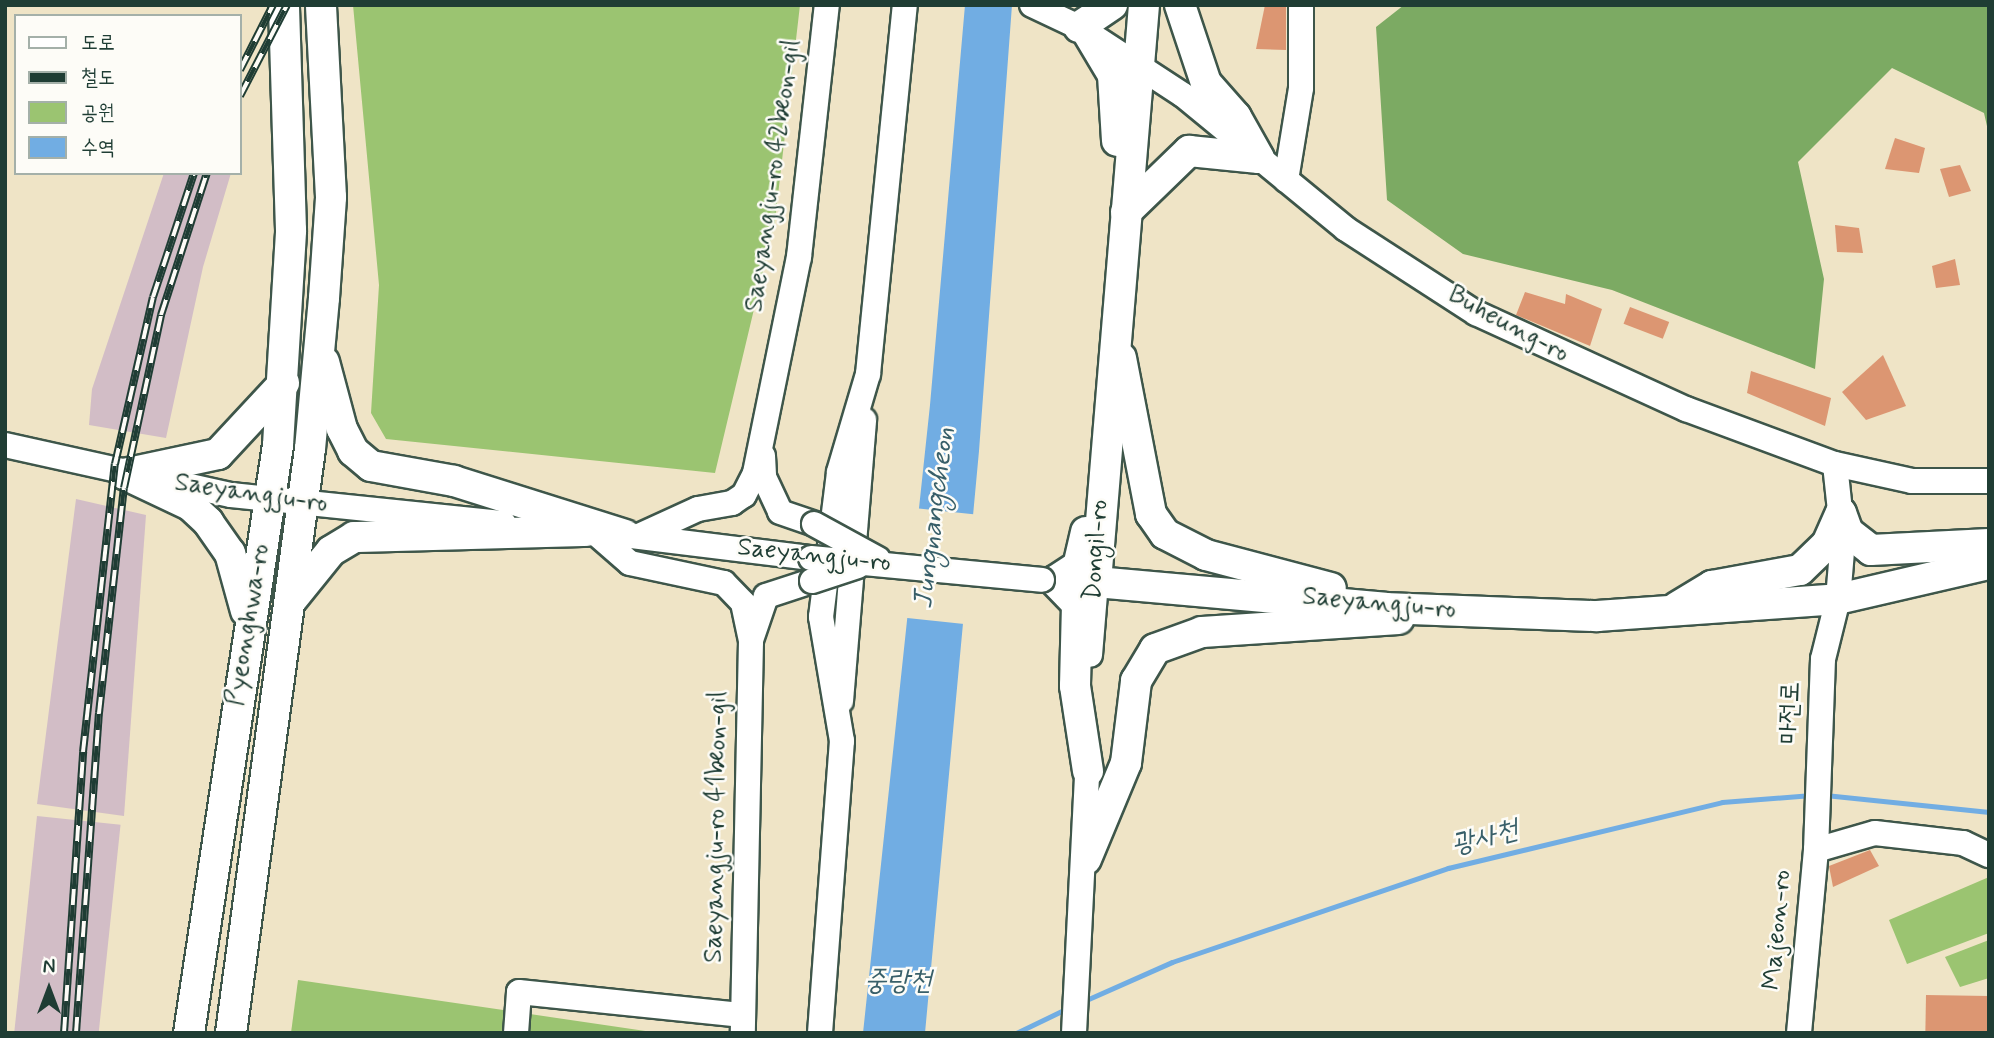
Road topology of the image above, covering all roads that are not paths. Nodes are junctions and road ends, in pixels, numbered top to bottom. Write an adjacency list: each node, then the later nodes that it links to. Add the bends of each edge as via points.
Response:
1 (284, 5): 17 (main road, Pyeonghwa-ro, via 291,230)
2 (321, 5): 16 (main road, Pyeonghwa-ro, via 331,197)
3 (827, 5): 19 (street, Saeyangju-ro 42beon-gil, via 799,257)
4 (905, 5): 50 (street, via 868,374 839,472 821,617 839,731)
5 (1032, 5): 10 (street, Buheung-ro)
6 (1112, 5): 10 (main road)
7 (1144, 5): 11 (main road)
8 (1180, 5): 12 (main road, via 1206,83 1236,117)
9 (1301, 5): 13 (street, via 1301,88)
10 (1084, 30): 11 (street, Buheung-ro); 14 (main road, via 1113,75)
11 (1142, 69): 12 (street, Buheung-ro, via 1212,115); 14 (main road, Dongil-ro)
12 (1259, 158): 13 (street, Buheung-ro); 14 (main road, via 1189,151)
13 (1286, 180): 21 (street, Buheung-ro, via 1346,229 1476,313 1686,409)
14 (1125, 223): 15 (main road, Dongil-ro)
15 (1117, 341): 18 (main road, Dongil-ro); 36 (main road, via 1151,514 1165,534 1206,555 1335,590)
16 (319, 349): 25 (main road, Pyeonghwa-ro); 28 (main road, via 342,429 353,451 371,466 454,481)
17 (284, 383): 22 (main road, via 218,454); 24 (main road, Pyeonghwa-ro)
18 (1108, 411): 33 (main road, via 1078,566); 34 (main road, Dongil-ro)
19 (762, 438): 28 (street, via 744,495); 30 (street, bridge, via 764,477 780,512 814,524)
20 (5, 445): 22 (street, Saeyangju-ro)
21 (1835, 464): 23 (street, Buheung-ro, via 1912,481); 26 (street)
22 (124, 474): 24 (street, Saeyangju-ro); 40 (main road, via 190,505 208,522 230,553)
23 (1989, 481)
24 (269, 499): 25 (street, Saeyangju-ro); 40 (main road, Pyeonghwa-ro)
25 (301, 501): 27 (street, Saeyangju-ro); 37 (main road, Pyeonghwa-ro)
26 (1841, 513): 29 (main road, via 1848,532 1871,550); 35 (street); 38 (main road, via 1827,544 1800,570 1712,586)
27 (590, 531): 28 (street, Saeyangju-ro); 37 (main road, via 354,537 313,568); 41 (street, via 630,562 724,583 743,603)
28 (631, 536): 32 (street, Saeyangju-ro)
29 (1989, 544)
30 (877, 563): 32 (street, Saeyangju-ro, bridge); 33 (street, Saeyangju-ro, bridge)
31 (1989, 564): 35 (main road)
32 (812, 569): 41 (street, via 766,596)
33 (1048, 580): 34 (street, Saeyangju-ro); 42 (main road, via 1077,604 1075,686)
34 (1096, 582): 36 (main road, Saeyangju-ro); 42 (street, Dongil-ro)
35 (1838, 599): 38 (main road, Saeyangju-ro); 43 (street, 마전로, via 1822,688)
36 (1348, 602): 39 (main road, Saeyangju-ro)
37 (289, 604): 48 (main road, Pyeonghwa-ro)
38 (1675, 609): 39 (main road, Saeyangju-ro, via 1597,615)
39 (1455, 612): 45 (main road, via 1331,629 1202,632 1155,649 1136,681 1126,763)
40 (249, 624): 47 (main road, Pyeonghwa-ro)
41 (751, 641): 46 (street, Saeyangju-ro 41beon-gil)
42 (1088, 771): 45 (street, Dongil-ro)
43 (1816, 841): 44 (street, via 1882,834 1963,843); 52 (street, Majeon-ro)
44 (1989, 855)
45 (1086, 859): 51 (street, Dongil-ro)
46 (743, 1024): 49 (street, Saeyangju-ro 41beon-gil, via 519,992)
47 (189, 1033)
48 (231, 1033)
49 (516, 1033)
50 (820, 1033)
51 (1074, 1033)
52 (1799, 1033)

